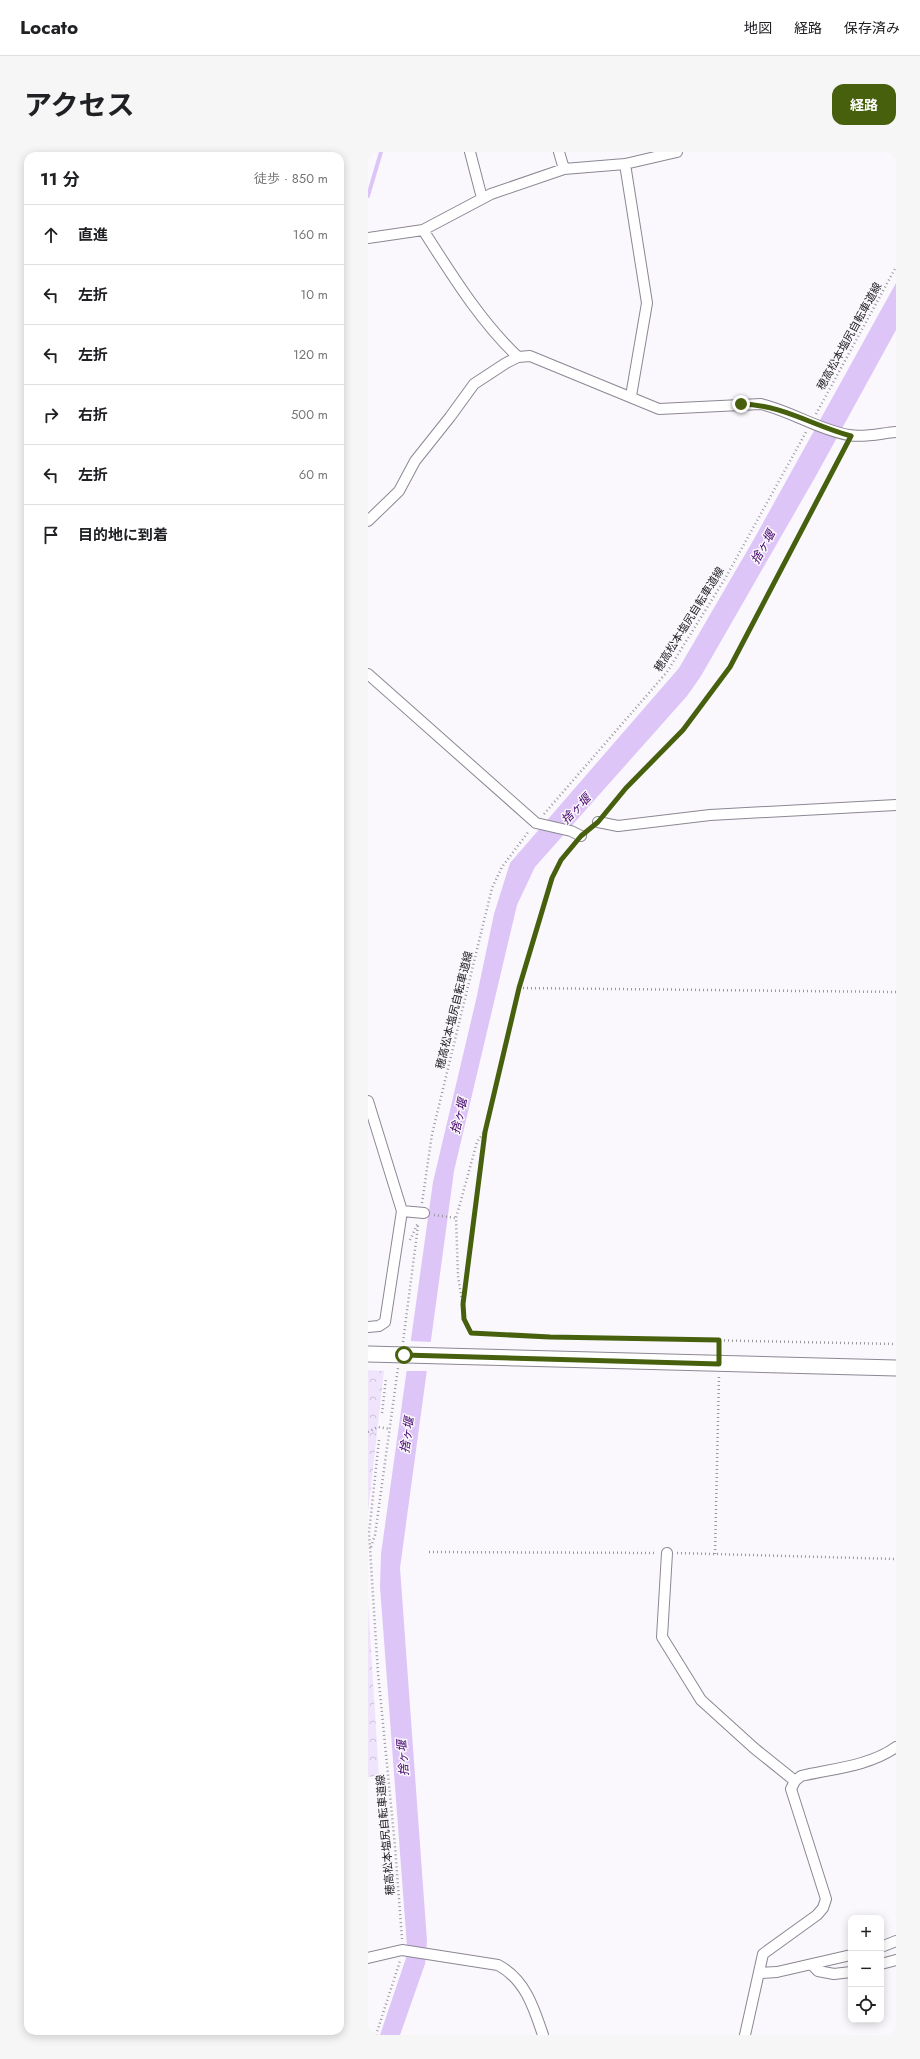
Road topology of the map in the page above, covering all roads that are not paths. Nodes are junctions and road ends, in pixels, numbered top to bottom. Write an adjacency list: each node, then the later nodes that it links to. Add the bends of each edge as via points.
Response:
1 (470, 152): 6 (street)
2 (559, 152): 5 (street)
3 (677, 152): 4 (street)
4 (625, 164): 5 (street); 10 (street, via 647,303)
5 (564, 169): 6 (street)
6 (482, 198): 7 (street)
7 (423, 230): 8 (street); 9 (street, via 497,337)
8 (368, 238)
9 (518, 357): 10 (street, via 530,356); 12 (street, via 474,384 415,461 399,491)
10 (631, 396): 11 (street, via 659,409 761,404 846,434)
11 (896, 432)
12 (368, 521)
13 (368, 674): 16 (street, via 536,823 542,820)
14 (896, 804): 15 (street, via 710,815 618,826)
15 (598, 822)
16 (581, 836)
17 (368, 1101): 19 (street)
18 (423, 1209): 19 (street)
19 (402, 1211): 20 (street, via 385,1322 379,1326)
20 (368, 1327)
21 (368, 1354): 22 (street)
22 (896, 1368)
23 (667, 1553): 25 (street, via 662,1637 701,1700)
24 (896, 1747): 25 (street, via 864,1761 801,1776)
25 (795, 1781): 34 (street, via 792,1789 826,1899 817,1915 763,1954)
26 (896, 1941): 27 (street)
27 (884, 1946)
28 (848, 1956): 32 (street)
29 (368, 1958): 35 (street, via 403,1950 498,1964 510,1970 533,2002)
30 (896, 1960): 31 (street)
31 (884, 1963)
32 (812, 1965): 33 (street, via 818,1971 834,1974); 34 (street)
33 (848, 1972)
34 (760, 1973): 36 (street)
35 (543, 2035)
36 (745, 2035)

